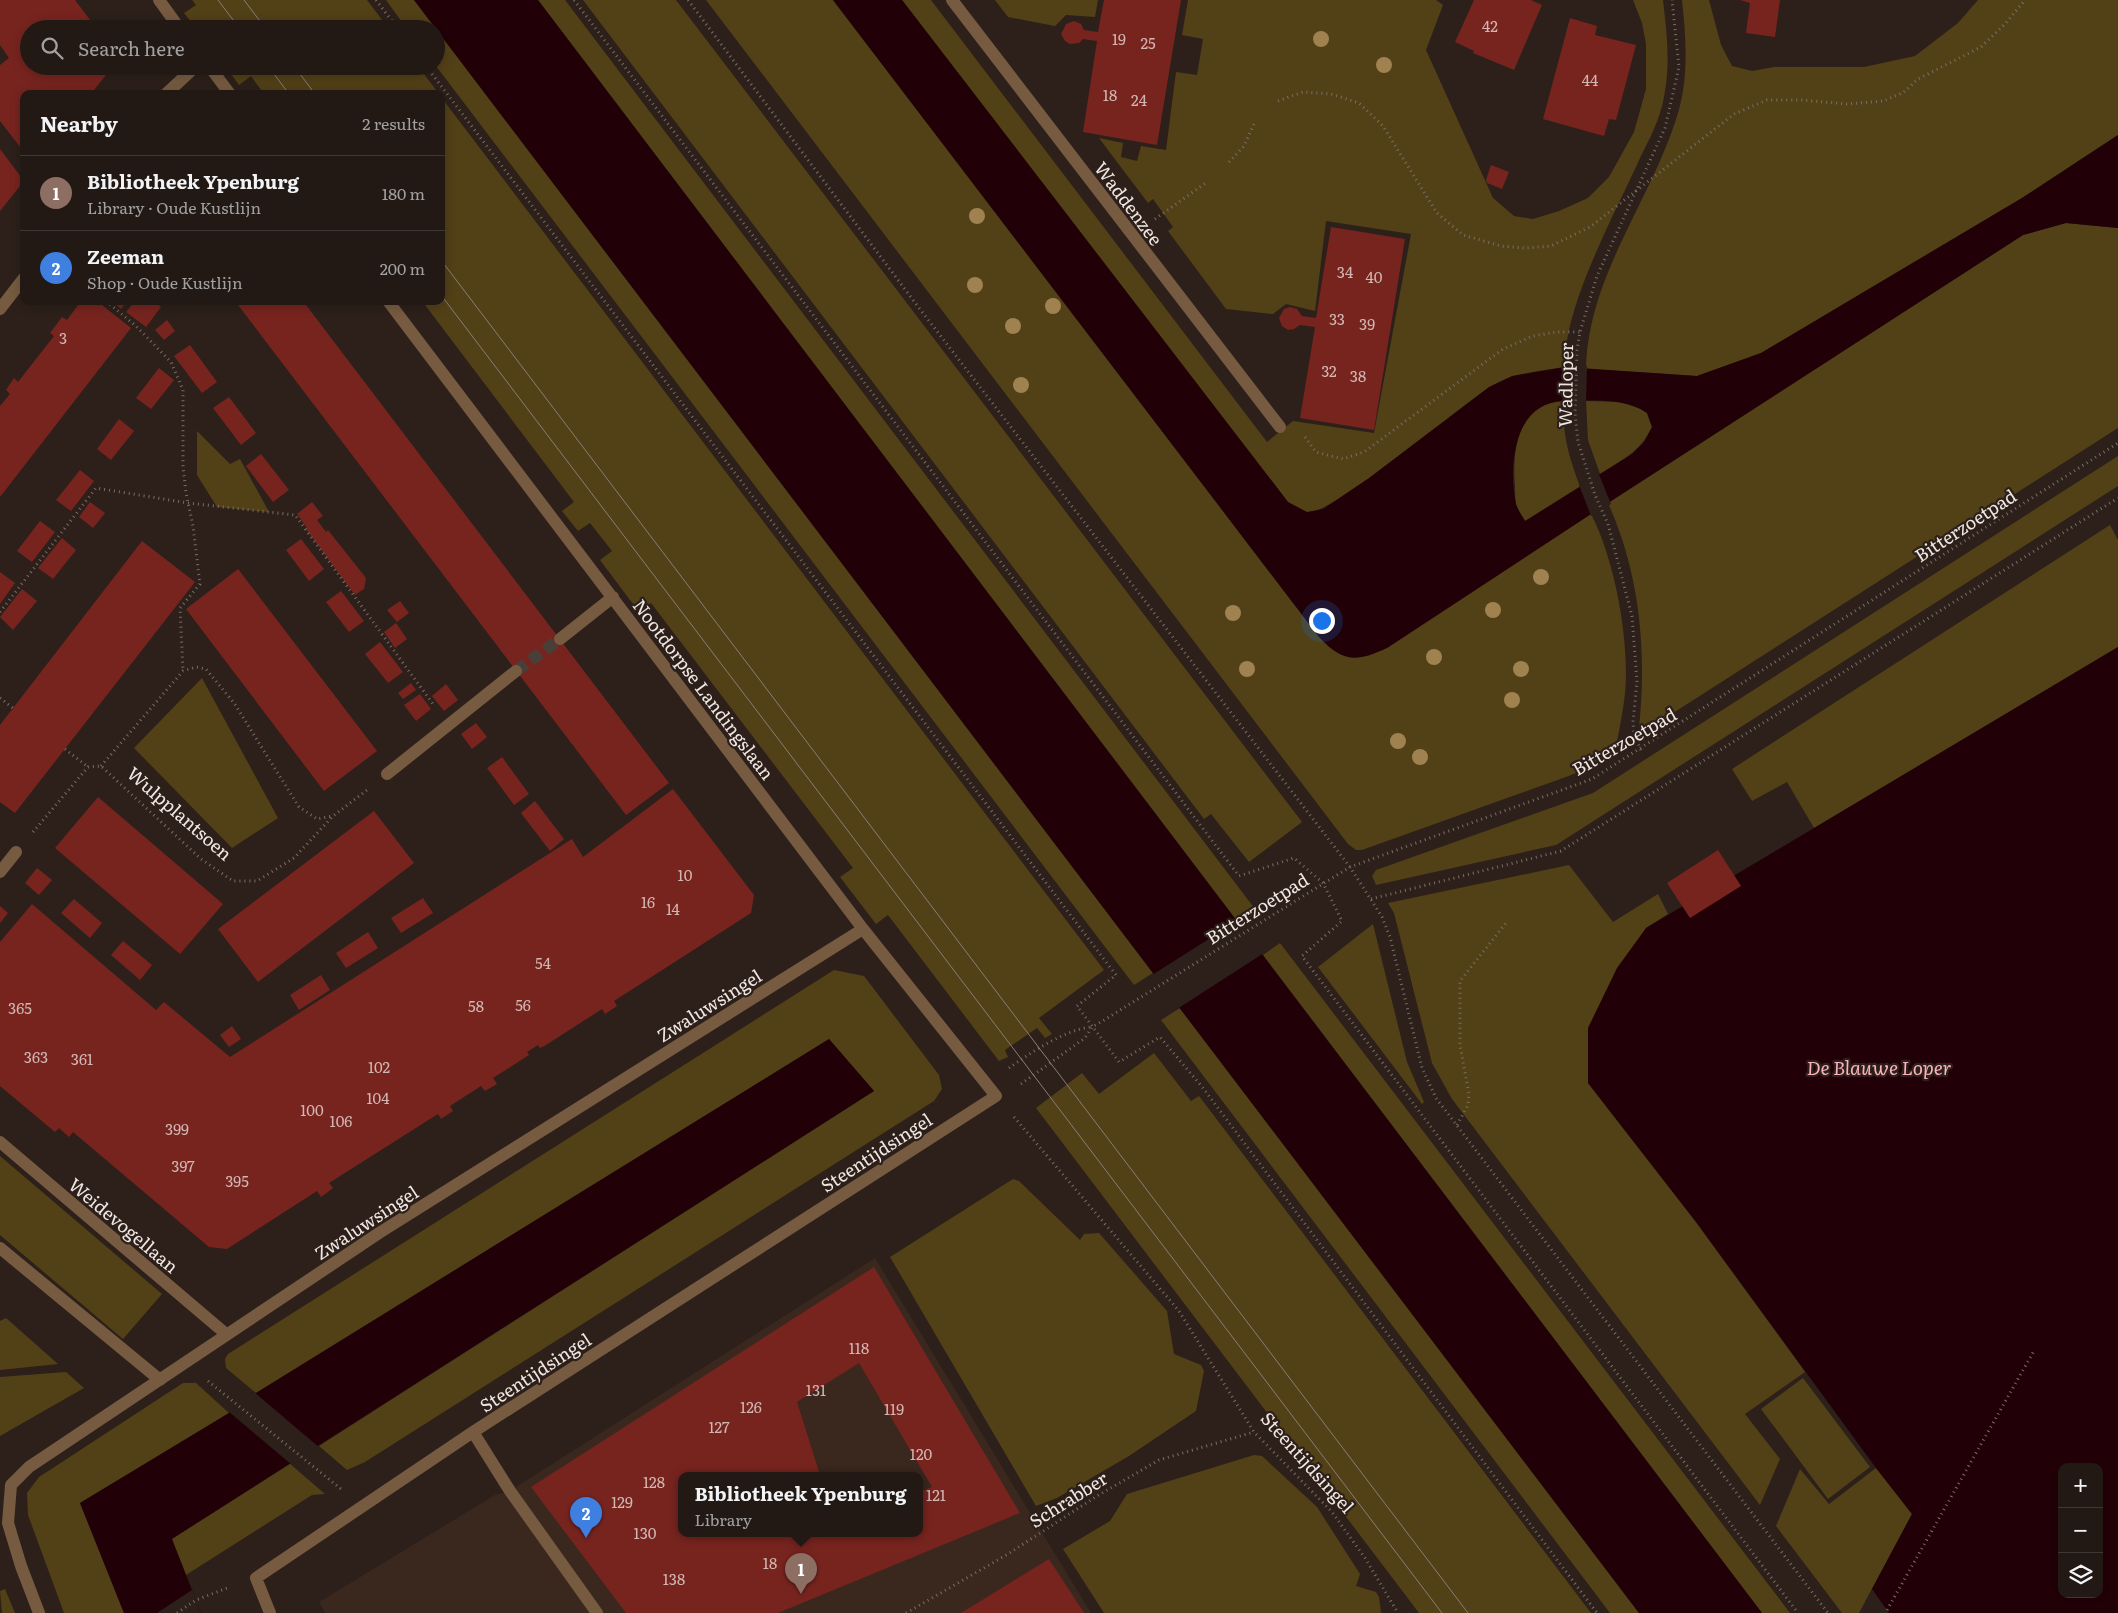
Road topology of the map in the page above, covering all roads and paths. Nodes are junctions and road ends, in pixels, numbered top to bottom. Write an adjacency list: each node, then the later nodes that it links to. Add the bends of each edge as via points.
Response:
1 (159, 0): 8 (street)
2 (376, 0): 9 (path)
3 (574, 0): 49 (path, via 1240,876 1294,858)
4 (688, 0): 47 (path, via 916,304)
5 (952, 0): 28 (street, Waddenzee)
6 (1672, 0): 21 (path, Wadloper, via 1679,67 1665,128)
7 (2025, 0): 21 (path, via 1981,47 1918,78 1904,92 1884,101 1848,104 1767,100 1734,114)
8 (173, 20)
9 (391, 20)
10 (186, 75): 13 (street)
11 (216, 75): 14 (street)
12 (433, 75): 15 (path)
13 (170, 90)
14 (227, 90)
15 (444, 90)
16 (445, 91): 53 (path, via 1116,975 1077,1006)
17 (1278, 101): 21 (path, via 1303,92 1331,94 1359,103 1382,126 1437,213 1463,235 1501,246 1551,246 1590,227)
18 (1254, 124): 19 (path, via 1244,146)
19 (1230, 162)
20 (1207, 182): 22 (path)
21 (1637, 191): 27 (path, Wadloper, via 1597,276)
22 (1164, 214)
23 (20, 283): 26 (street)
24 (111, 305): 31 (path, via 172,362 183,390 183,467)
25 (391, 305): 32 (street, Nootdorpse Landingslaan)
26 (0, 309)
27 (1580, 332): 28 (path, via 1533,336 1503,349 1364,452 1343,459 1316,452 1305,437); 41 (path, Wadloper, via 1575,414 1578,442 1608,524 1632,616 1637,682 1633,722 1634,735)
28 (1280, 427)
29 (2118, 443): 41 (path, Bitterzoetpad)
30 (2118, 498): 50 (path, via 1561,851)
31 (188, 502): 33 (path, via 96,488); 35 (path, via 200,584 180,608); 39 (path, via 294,515)
32 (613, 597): 34 (street); 52 (street, Nootdorpse Landingslaan)
33 (0, 612)
34 (560, 639)
35 (183, 671): 42 (path, Wulpplantsoen); 45 (path, via 196,667 206,669 234,703 299,807 316,819)
36 (516, 671): 39 (street)
37 (0, 698): 38 (path)
38 (13, 708)
39 (448, 725): 44 (street)
40 (65, 749): 43 (path)
41 (1641, 750): 47 (path, Bitterzoetpad, via 1592,779)
42 (101, 766): 43 (path, Wulpplantsoen); 45 (path, Wulpplantsoen, via 201,859 233,881 257,881 294,858)
43 (88, 767): 46 (path)
44 (388, 774): 45 (path, Wulpplantsoen)
45 (333, 816)
46 (16, 852): 48 (street)
47 (1350, 867): 49 (path, Bitterzoetpad); 50 (path)
48 (0, 872)
49 (1323, 883): 53 (path, Bitterzoetpad); 74 (path, via 1342,921 1302,956)
50 (1371, 899): 55 (path, via 1390,937 1422,1068 1436,1098)
51 (1506, 923): 55 (path, via 1460,981 1460,1045 1469,1094 1468,1105)
52 (863, 929): 54 (street, Nootdorpse Landingslaan); 58 (street, Zwaluwsingel, via 379,1233)
53 (1092, 1027): 54 (path, Bitterzoetpad, via 1085,1038 1051,1063 1015,1088); 54 (path, Bitterzoetpad, via 1080,1028 1003,1072); 73 (path, via 1119,1062 1160,1037 1203,1088)
54 (996, 1096): 62 (street, Steentijdsingel); 63 (path, Steentijdsingel, via 1179,1311)
55 (1457, 1125): 75 (path)
56 (0, 1142): 58 (street, Weidevogellaan)
57 (0, 1248): 60 (street)
58 (226, 1334): 60 (street, Zwaluwsingel)
59 (2035, 1349): 66 (path)
60 (160, 1380): 67 (street, Zwaluwsingel, via 29,1467 10,1485 8,1523)
61 (214, 1386): 64 (path)
62 (474, 1432): 65 (street, Steentijdsingel); 70 (street, via 510,1491)
63 (1254, 1432): 71 (path, Schrabber, via 1159,1460); 72 (path, Steentijdsingel, via 1332,1512)
64 (335, 1484)
65 (256, 1578): 68 (path, via 196,1600); 69 (street)
66 (1887, 1610)
67 (39, 1613)
68 (177, 1613)
69 (270, 1613)
70 (597, 1613)
71 (906, 1613)
72 (1398, 1613)
73 (1597, 1613)
74 (1798, 1613)
75 (1828, 1613)

